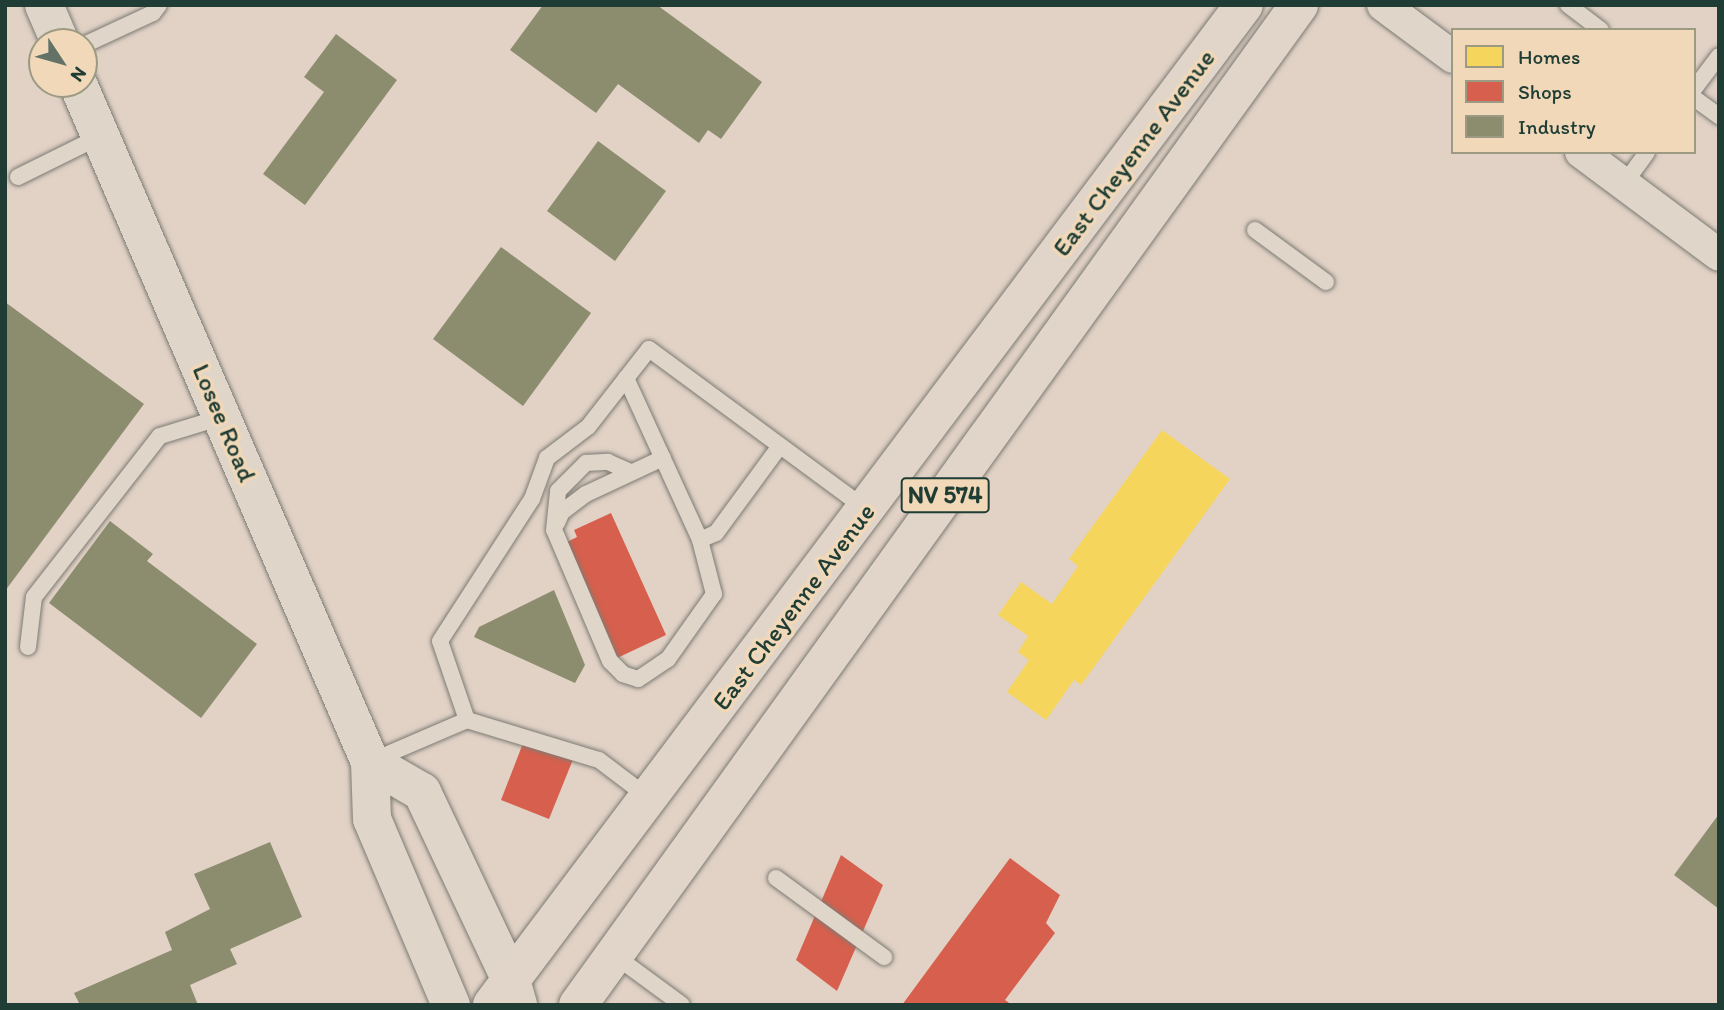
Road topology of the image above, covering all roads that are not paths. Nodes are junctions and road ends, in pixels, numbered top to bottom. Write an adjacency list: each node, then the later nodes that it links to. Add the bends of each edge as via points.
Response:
1 (44, 5): 8 (main road)
2 (159, 5): 10 (lane, via 153,13)
3 (1244, 5): 30 (main road, East Cheyenne Avenue / NV 574)
4 (1299, 5): 7 (main road, East Cheyenne Avenue / NV 574)
5 (1383, 5): 11 (street)
6 (1568, 5): 9 (lane)
7 (1272, 20): 38 (main road, East Cheyenne Avenue / NV 574, via 1186,182)
8 (54, 28)
9 (1598, 28)
10 (98, 39)
11 (1451, 56)
12 (1719, 56): 13 (lane)
13 (1696, 86)
14 (84, 98): 17 (main road, Losee Road)
15 (1696, 99): 16 (lane)
16 (1719, 116)
17 (101, 136): 20 (lane); 26 (main road, Losee Road)
18 (1584, 154): 21 (street)
19 (1646, 154): 21 (lane)
20 (18, 177)
21 (1624, 184): 23 (street)
22 (1255, 230): 24 (lane)
23 (1719, 255)
24 (1326, 282)
25 (626, 379): 27 (lane, via 649,349); 28 (lane); 34 (lane, via 588,427 547,458 532,499 440,641)
26 (222, 417): 33 (lane, via 160,436 34,597); 35 (main road, Losee Road)
27 (780, 446): 30 (lane); 32 (lane, via 716,533)
28 (663, 458): 29 (lane); 32 (lane)
29 (630, 472): 31 (lane, via 562,512); 31 (lane, via 608,462 586,463 558,491)
30 (868, 510): 36 (main road, East Cheyenne Avenue / NV 574)
31 (554, 530): 32 (lane, via 610,661 623,674 638,679 668,659 714,594)
32 (700, 540)
33 (28, 647)
34 (467, 720): 35 (lane); 36 (lane, via 599,760)
35 (370, 762): 40 (main road, via 422,792); 41 (main road, Losee Road, via 372,819)
36 (649, 799): 40 (main road, East Cheyenne Avenue / NV 574)
37 (776, 878): 39 (lane)
38 (614, 955): 42 (main road, East Cheyenne Avenue / NV 574); 43 (lane)
39 (884, 957)
40 (507, 997)
41 (450, 1005)
42 (578, 1005)
43 (682, 1005)

